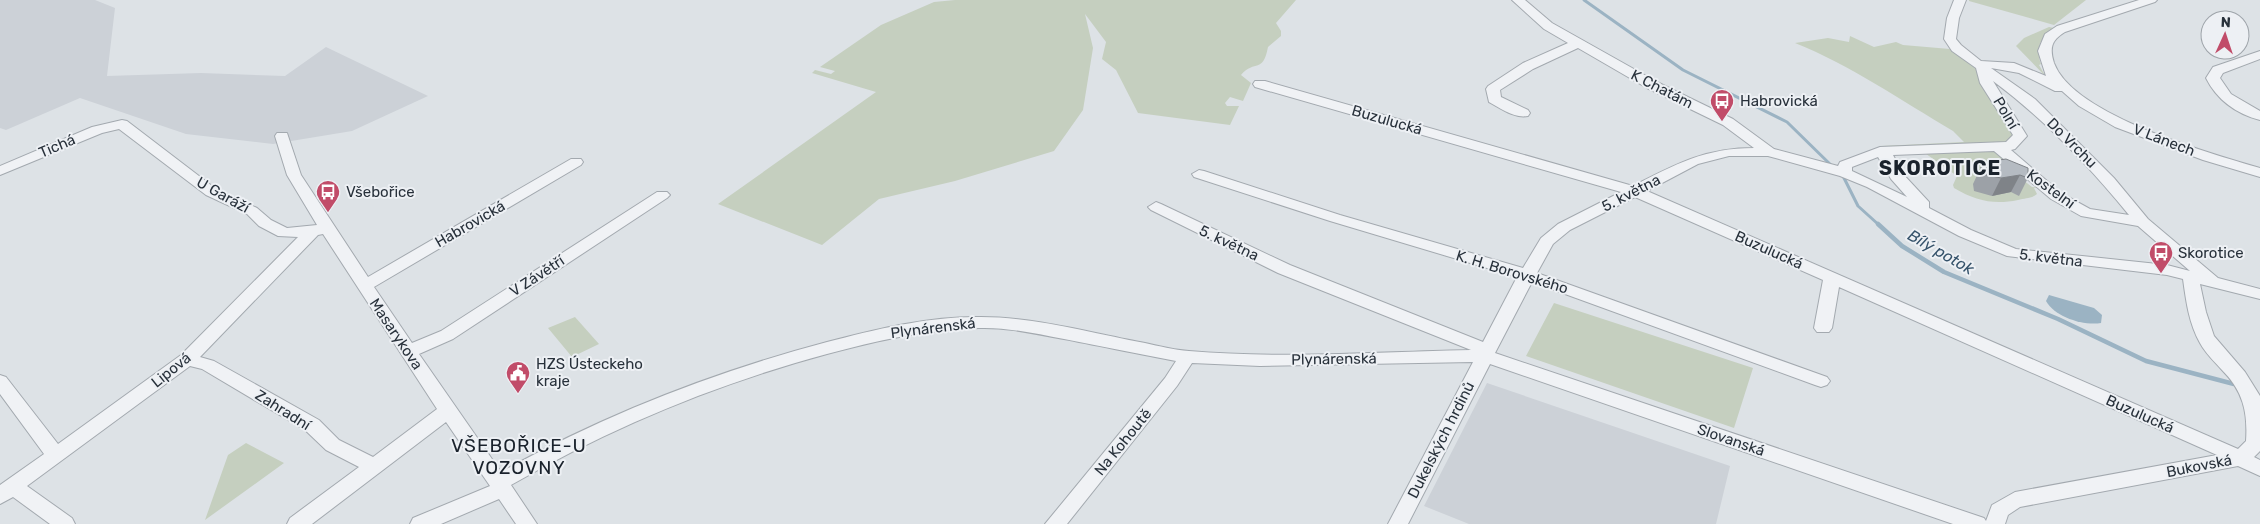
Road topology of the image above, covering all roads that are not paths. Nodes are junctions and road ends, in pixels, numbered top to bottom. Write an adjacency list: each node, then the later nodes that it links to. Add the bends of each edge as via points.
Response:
1 (1518, 0): 4 (street, K Chatám, via 1548,26)
2 (1960, 0): 6 (street, Do Vrchu, via 1950,39 1956,48)
3 (2151, 0): 8 (street, V Lánech, via 2072,24 2050,37 2044,51 2048,66 2053,76)
4 (1578, 43): 9 (street, via 1528,66 1493,89 1494,99); 15 (street, K Chatám, via 1652,85 1728,122)
5 (2260, 55): 10 (street, via 2218,70 2213,78 2216,87 2226,97)
6 (1982, 68): 8 (street, V Lánech, via 1983,64 1997,63 2014,66); 13 (street, Polní, via 1987,83 2020,136 2010,146); 25 (street, Do Vrchu, via 2030,102 2049,120 2109,181)
7 (1260, 84): 21 (street, Buzulucká)
8 (2074, 94): 19 (street, V Lánech, via 2120,124)
9 (1524, 113)
10 (2260, 116)
11 (116, 124): 17 (street, Tichá); 26 (street, U Garáží, via 126,126 211,192 252,211 284,234)
12 (282, 136): 26 (street, Masarykova, via 294,175)
13 (1997, 146): 14 (street, Polní); 25 (street, Kostelní, via 2056,196 2086,213)
14 (1880, 151): 18 (street, Polní, via 1845,165); 24 (street, via 1887,157 1896,176 1922,202)
15 (1769, 152): 18 (street, 5. května); 21 (street, 5. května, via 1729,152 1709,156)
16 (576, 162): 31 (street, Habrovická)
17 (0, 171)
18 (1839, 172): 24 (street, 5. května)
19 (2260, 173)
20 (1199, 174): 27 (street, K. H. Borovského)
21 (1635, 190): 27 (street, 5. května, via 1555,234); 28 (street, Buzulucká)
22 (662, 195): 34 (street, V Závětří, via 447,334)
23 (1156, 207): 35 (street, 5. května, via 1284,269 1477,346)
24 (1921, 209): 29 (street, 5. května, via 1965,233 2013,253 2166,270)
25 (2142, 222): 30 (street, Do Vrchu)
26 (319, 230): 31 (street, Masarykova); 37 (street, Lipová)
27 (1526, 274): 35 (street, 5. května); 39 (street, K. H. Borovského)
28 (1832, 278): 33 (street); 42 (street, Buzulucká)
29 (2191, 278): 30 (street, 5. května); 42 (street, Bukovská, via 2200,328 2210,346 2241,378 2252,395 2258,417 2256,443)
30 (2216, 284): 32 (street, 5. května)
31 (364, 286): 34 (street, Masarykova)
32 (2260, 294)
33 (1823, 328)
34 (408, 352): 40 (street, Masarykova)
35 (1485, 356): 36 (street, Plynárenská, via 1260,360); 52 (street, Dukelských hrdinů); 53 (street, Slovanská)
36 (1187, 357): 45 (street, Plynárenská, via 1016,324 962,322 890,333 809,351 666,401 580,439); 51 (street, Na Kohoutě, via 1171,382)
37 (187, 359): 41 (street, Lipová); 43 (street, Zahradní, via 208,365 312,425 320,438 334,448)
38 (0, 381): 41 (street)
39 (1821, 381)
40 (448, 411): 43 (street); 45 (street, Masarykova)
41 (56, 456): 46 (street, Lipová)
42 (2241, 458): 44 (street, Buzulucká); 54 (street, Bukovská, via 2015,500 1999,512)
43 (376, 466): 48 (street)
44 (2260, 469)
45 (500, 486): 49 (street, Plynárenská); 50 (street, Masarykova)
46 (6, 492): 47 (street, via 25,494)
47 (65, 524)
48 (297, 524)
49 (420, 524)
50 (527, 524)
51 (1055, 524)
52 (1398, 524)
53 (1977, 524)
54 (1995, 524)

